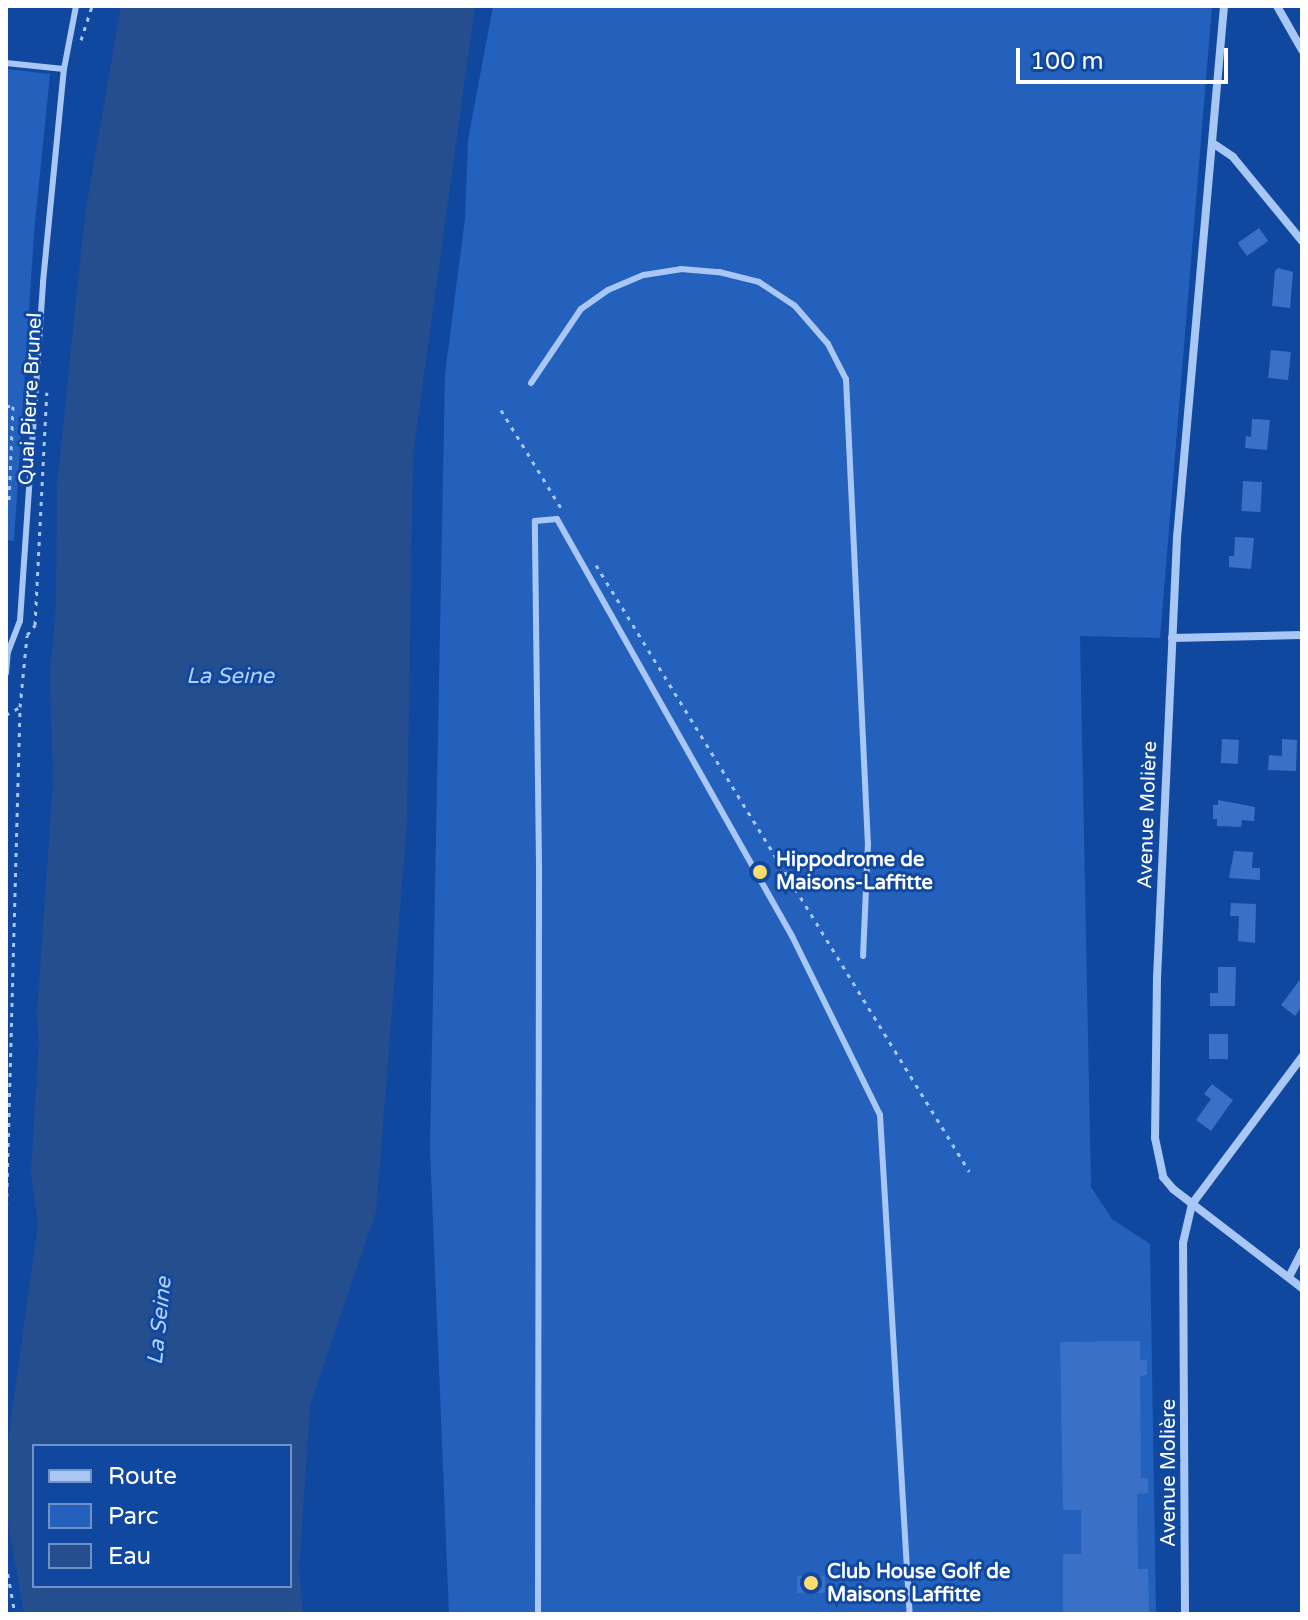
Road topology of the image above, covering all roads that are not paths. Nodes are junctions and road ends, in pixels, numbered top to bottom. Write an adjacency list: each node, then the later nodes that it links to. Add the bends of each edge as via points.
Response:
1 (76, 6): 6 (lane, Quai Pierre Brunel)
2 (1224, 6): 7 (street, Avenue Molière)
3 (1277, 6): 4 (street)
4 (1302, 50)
5 (6, 63): 6 (lane)
6 (64, 69): 12 (lane, Quai Pierre Brunel, via 43,282 20,621)
7 (1214, 144): 8 (street, via 1233,157); 11 (street, Avenue Molière)
8 (1302, 241)
9 (531, 383): 13 (lane, via 581,309 644,275 681,269 759,282 795,306 828,344 846,379 868,843)
10 (1302, 635): 11 (street)
11 (1172, 638): 15 (street, Avenue Molière, via 1155,1138 1163,1177)
12 (6, 673)
13 (863, 956)
14 (1302, 1057): 15 (street)
15 (1192, 1204): 17 (street); 21 (street, Avenue Molière, via 1183,1243)
16 (1302, 1251): 17 (street)
17 (1289, 1277): 18 (street)
18 (1302, 1288)
19 (538, 1614): 20 (lane, via 535,521 557,519 792,936 880,1115)
20 (910, 1614)
21 (1185, 1614)

